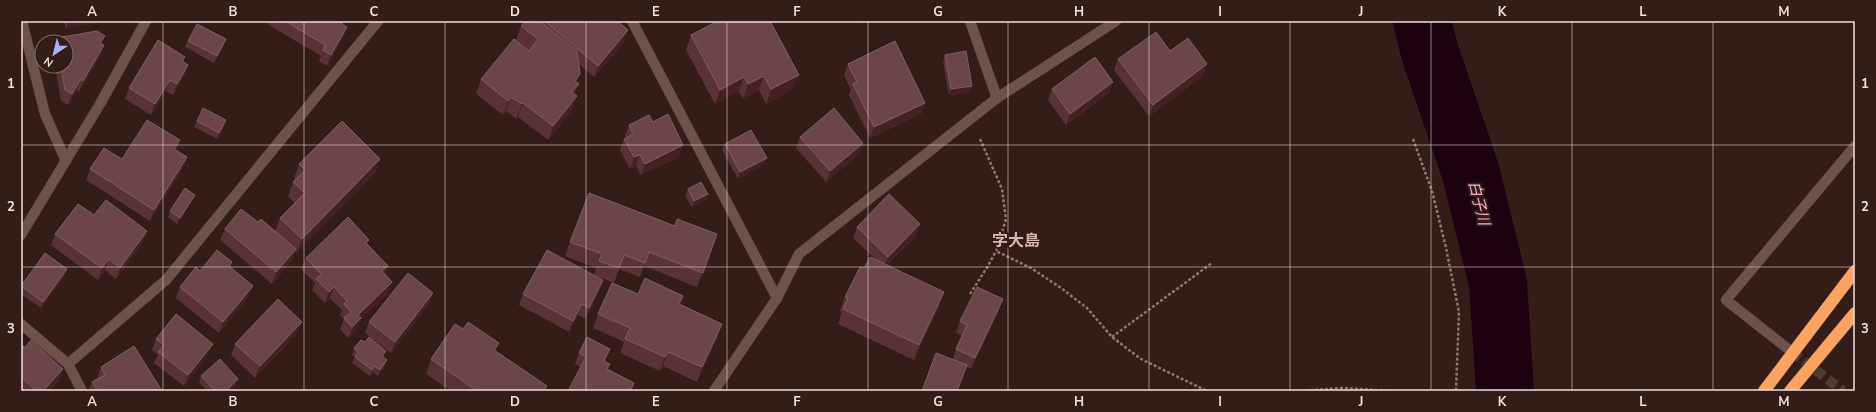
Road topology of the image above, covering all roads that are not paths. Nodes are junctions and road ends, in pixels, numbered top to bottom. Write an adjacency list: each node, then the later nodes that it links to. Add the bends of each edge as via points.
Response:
1 (22, 21): 9 (street, via 45,114)
2 (146, 21): 9 (street)
3 (378, 21): 16 (street, via 166,280)
4 (632, 21): 12 (street)
5 (970, 21): 7 (street)
6 (1116, 21): 7 (street)
7 (997, 98): 12 (street, via 799,254)
8 (1855, 146): 15 (street, via 1726,300)
9 (66, 161): 10 (street)
10 (21, 235)
11 (1855, 271): 19 (highway)
12 (777, 298): 18 (street)
13 (1855, 314): 20 (highway)
14 (21, 324): 16 (street)
15 (1792, 352)
16 (68, 364): 17 (street)
17 (82, 391)
18 (714, 391)
19 (1764, 391)
20 (1790, 391)

